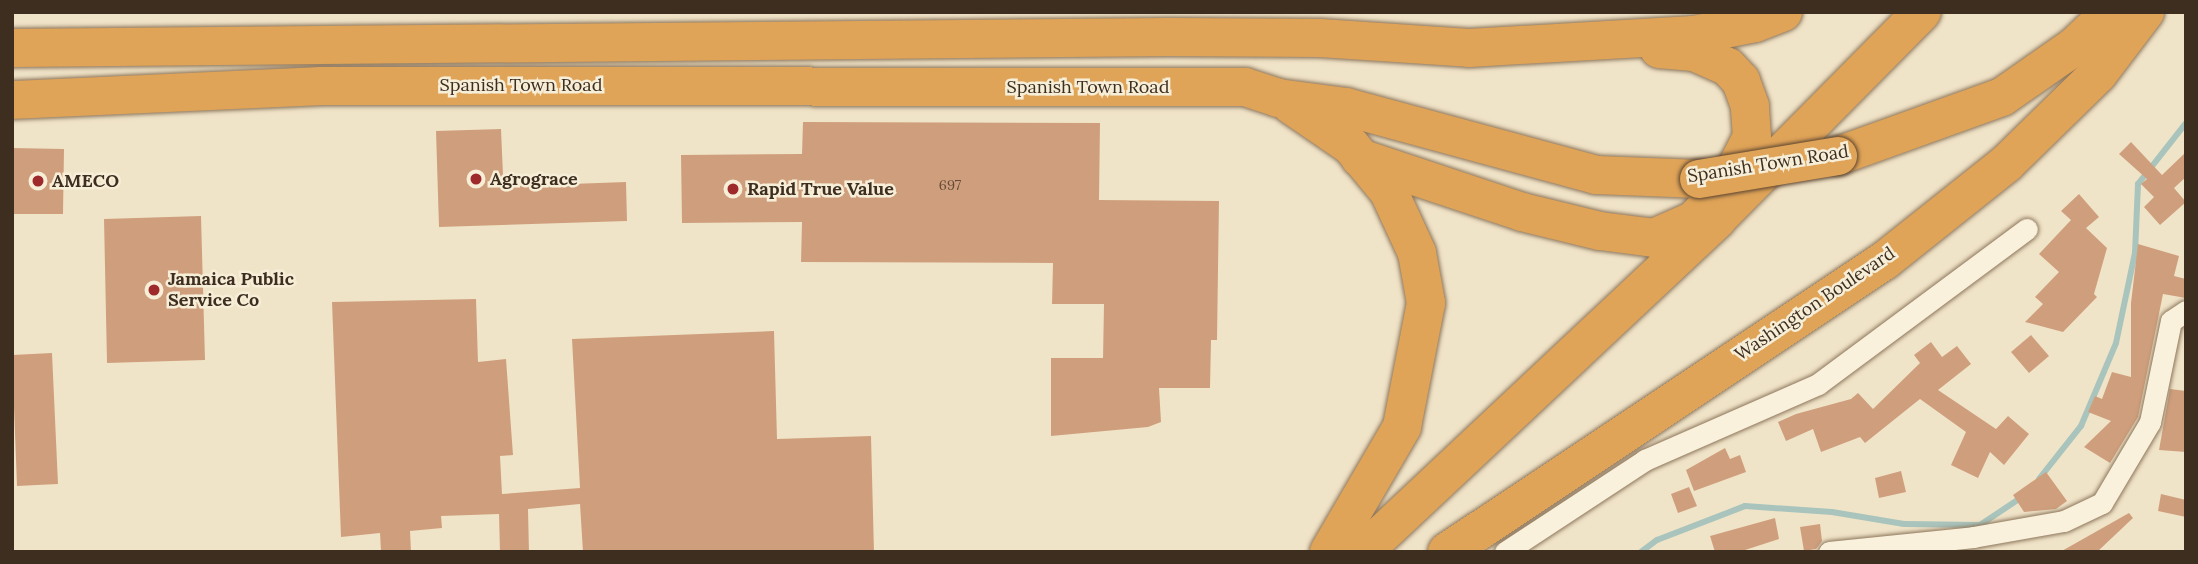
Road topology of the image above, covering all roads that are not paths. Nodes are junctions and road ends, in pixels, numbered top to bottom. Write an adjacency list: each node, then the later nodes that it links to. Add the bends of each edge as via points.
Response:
1 (1783, 12): 6 (highway, via 1755,23 1694,35)
2 (1923, 12): 18 (highway, via 1717,219)
3 (2111, 12): 11 (highway, Spanish Town Road, bridge, via 2075,46 2002,97 1838,156 1699,179 1596,175 1346,107)
4 (2145, 12): 19 (highway, Washington Boulevard, via 2098,74 2007,163 1884,261)
5 (1318, 25): 6 (highway, via 1469,47); 7 (highway)
6 (1584, 41): 14 (highway, via 1694,52 1728,67 1741,81 1750,106 1752,137 1726,188 1693,221 1654,238 1600,231 1522,212)
7 (625, 45): 8 (highway); 10 (highway)
8 (73, 47): 9 (highway); 13 (highway)
9 (12, 48)
10 (622, 85): 11 (highway, Spanish Town Road, via 1245,87); 13 (highway, Spanish Town Road, via 320,86)
11 (1278, 98): 14 (highway, via 1314,117)
12 (12, 100): 13 (highway, Spanish Town Road)
13 (70, 101)
14 (1360, 158): 17 (highway, via 1403,216 1417,253 1426,303 1402,426)
15 (2027, 229): 20 (street, via 1818,384 1645,460)
16 (2186, 311): 21 (street, via 2171,321 2150,422 2102,503 2064,521 1973,537)
17 (1329, 552)
18 (1363, 552)
19 (1447, 552)
20 (1505, 552)
21 (1829, 552)

